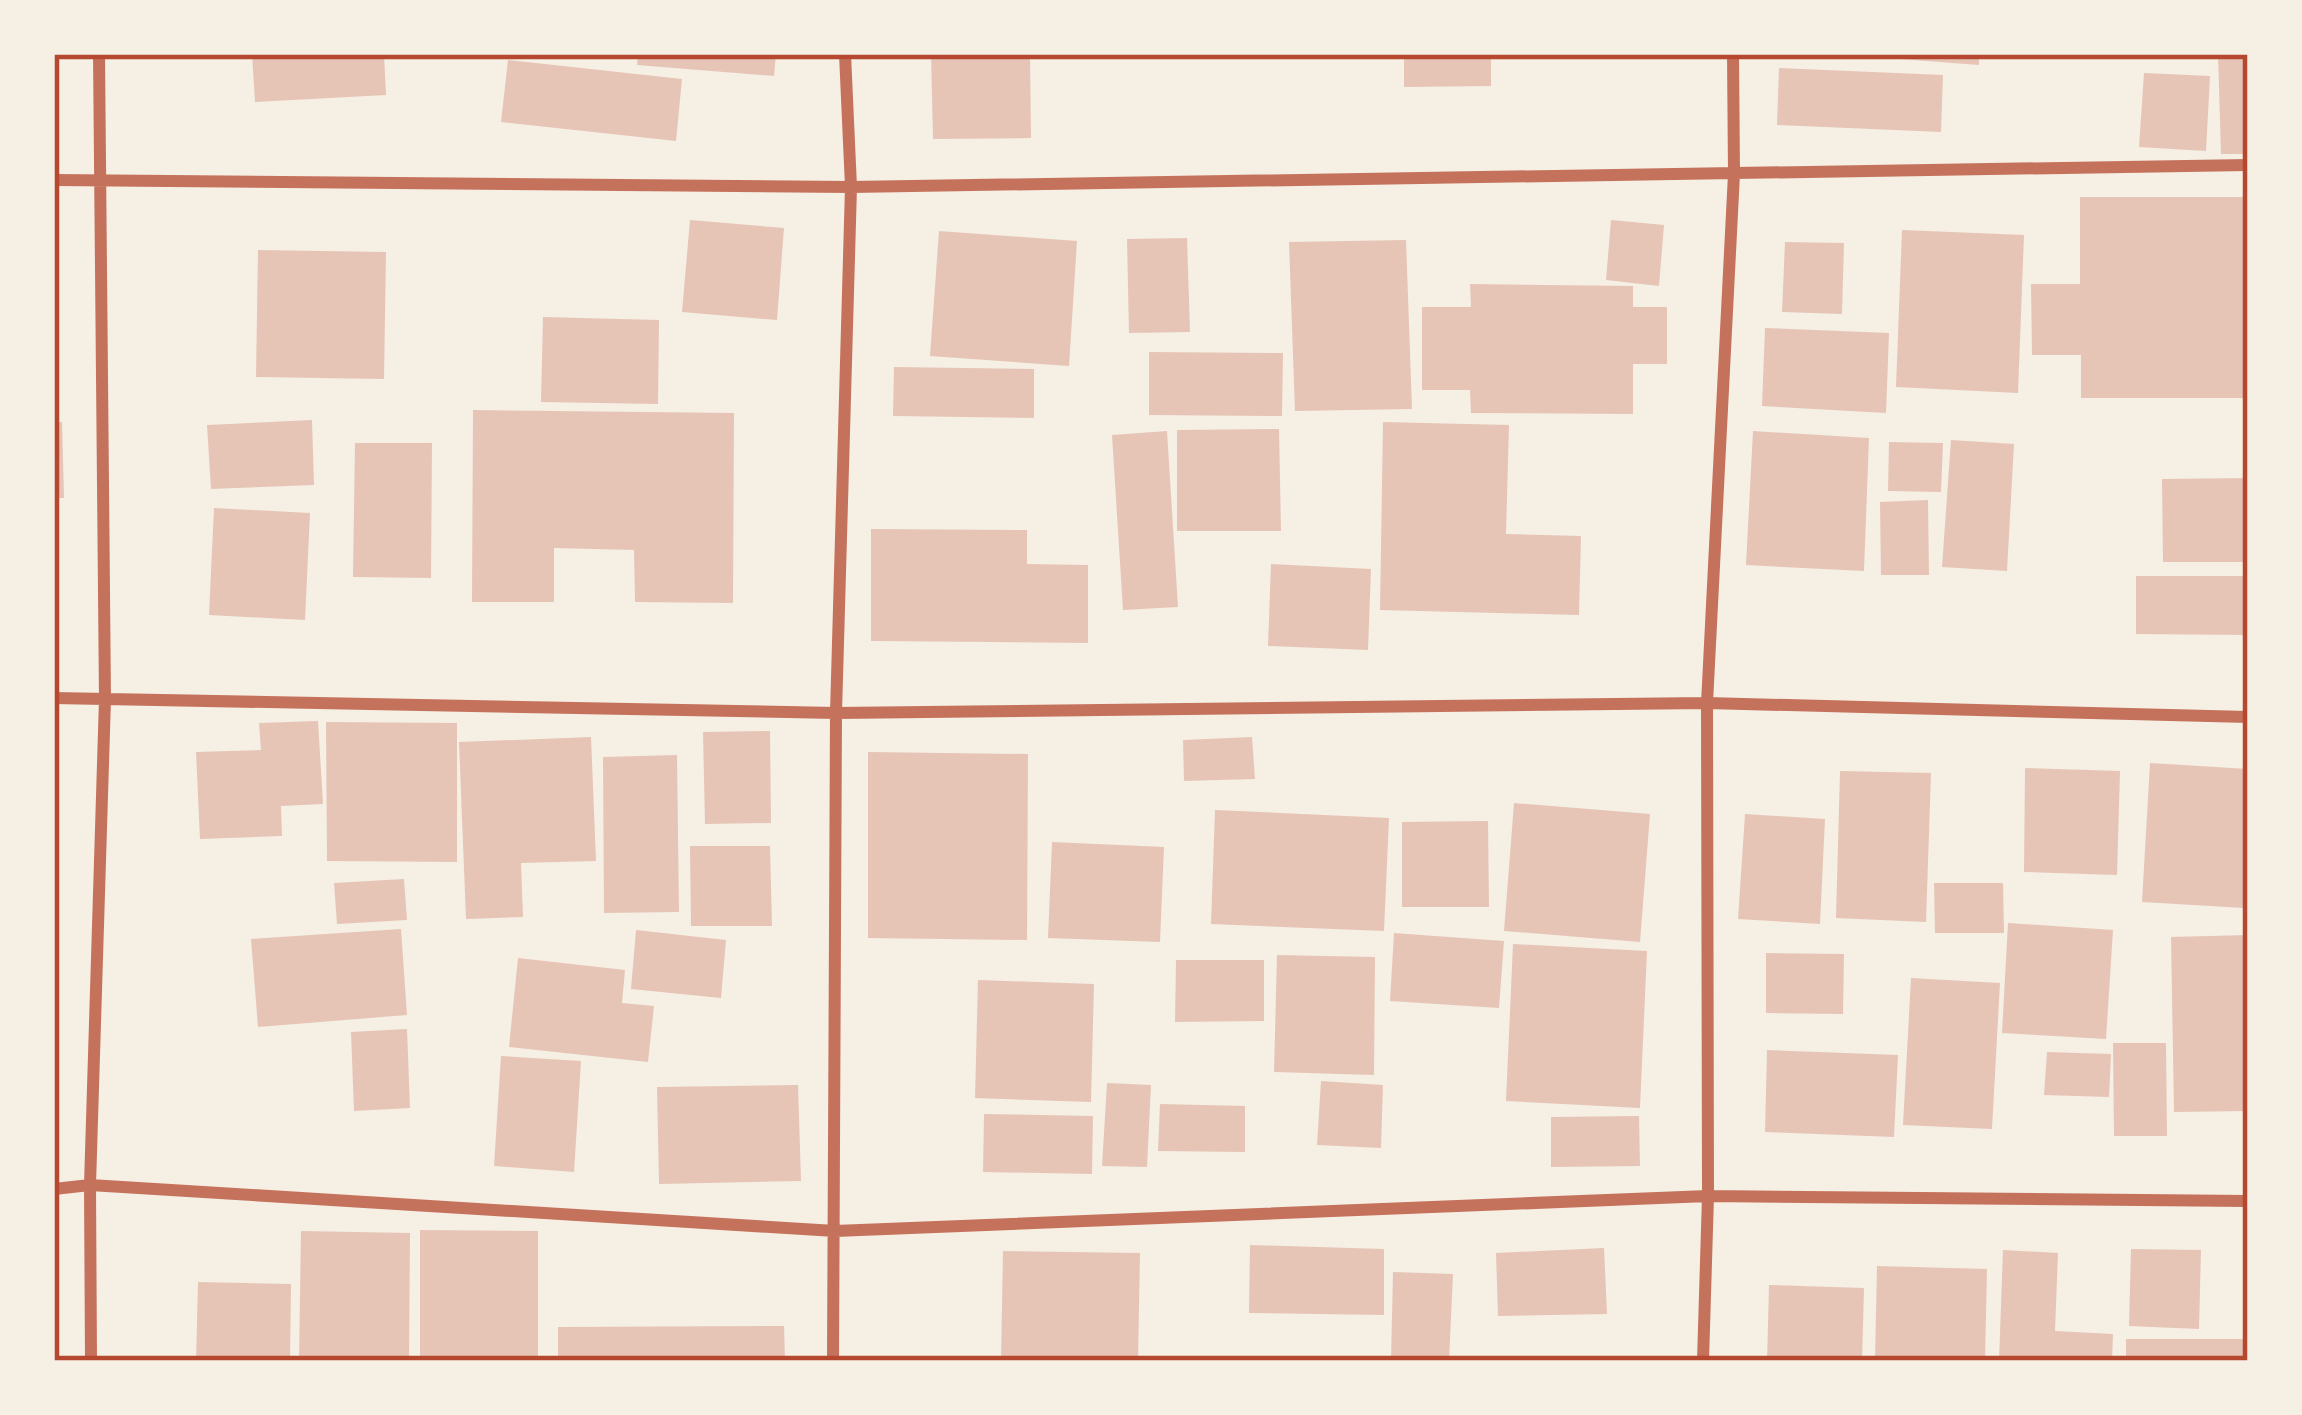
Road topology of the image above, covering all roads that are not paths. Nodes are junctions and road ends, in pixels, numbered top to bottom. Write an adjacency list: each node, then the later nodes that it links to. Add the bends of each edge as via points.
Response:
1 (99, 54): 6 (street)
2 (845, 54): 8 (street)
3 (1732, 54): 5 (street)
4 (2248, 165): 5 (street)
5 (1734, 174): 8 (street); 11 (street)
6 (98, 178): 7 (street); 8 (street); 10 (street)
7 (54, 180)
8 (850, 188): 12 (street)
9 (54, 698): 10 (street)
10 (105, 699): 12 (street); 14 (street)
11 (1707, 703): 12 (street); 13 (street); 16 (street)
12 (836, 713): 18 (street)
13 (2248, 717)
14 (90, 1185): 15 (street); 18 (street); 19 (street)
15 (54, 1189)
16 (1708, 1196): 17 (street); 18 (street); 21 (street)
17 (2248, 1202)
18 (835, 1231): 20 (street)
19 (91, 1361)
20 (833, 1361)
21 (1703, 1361)

